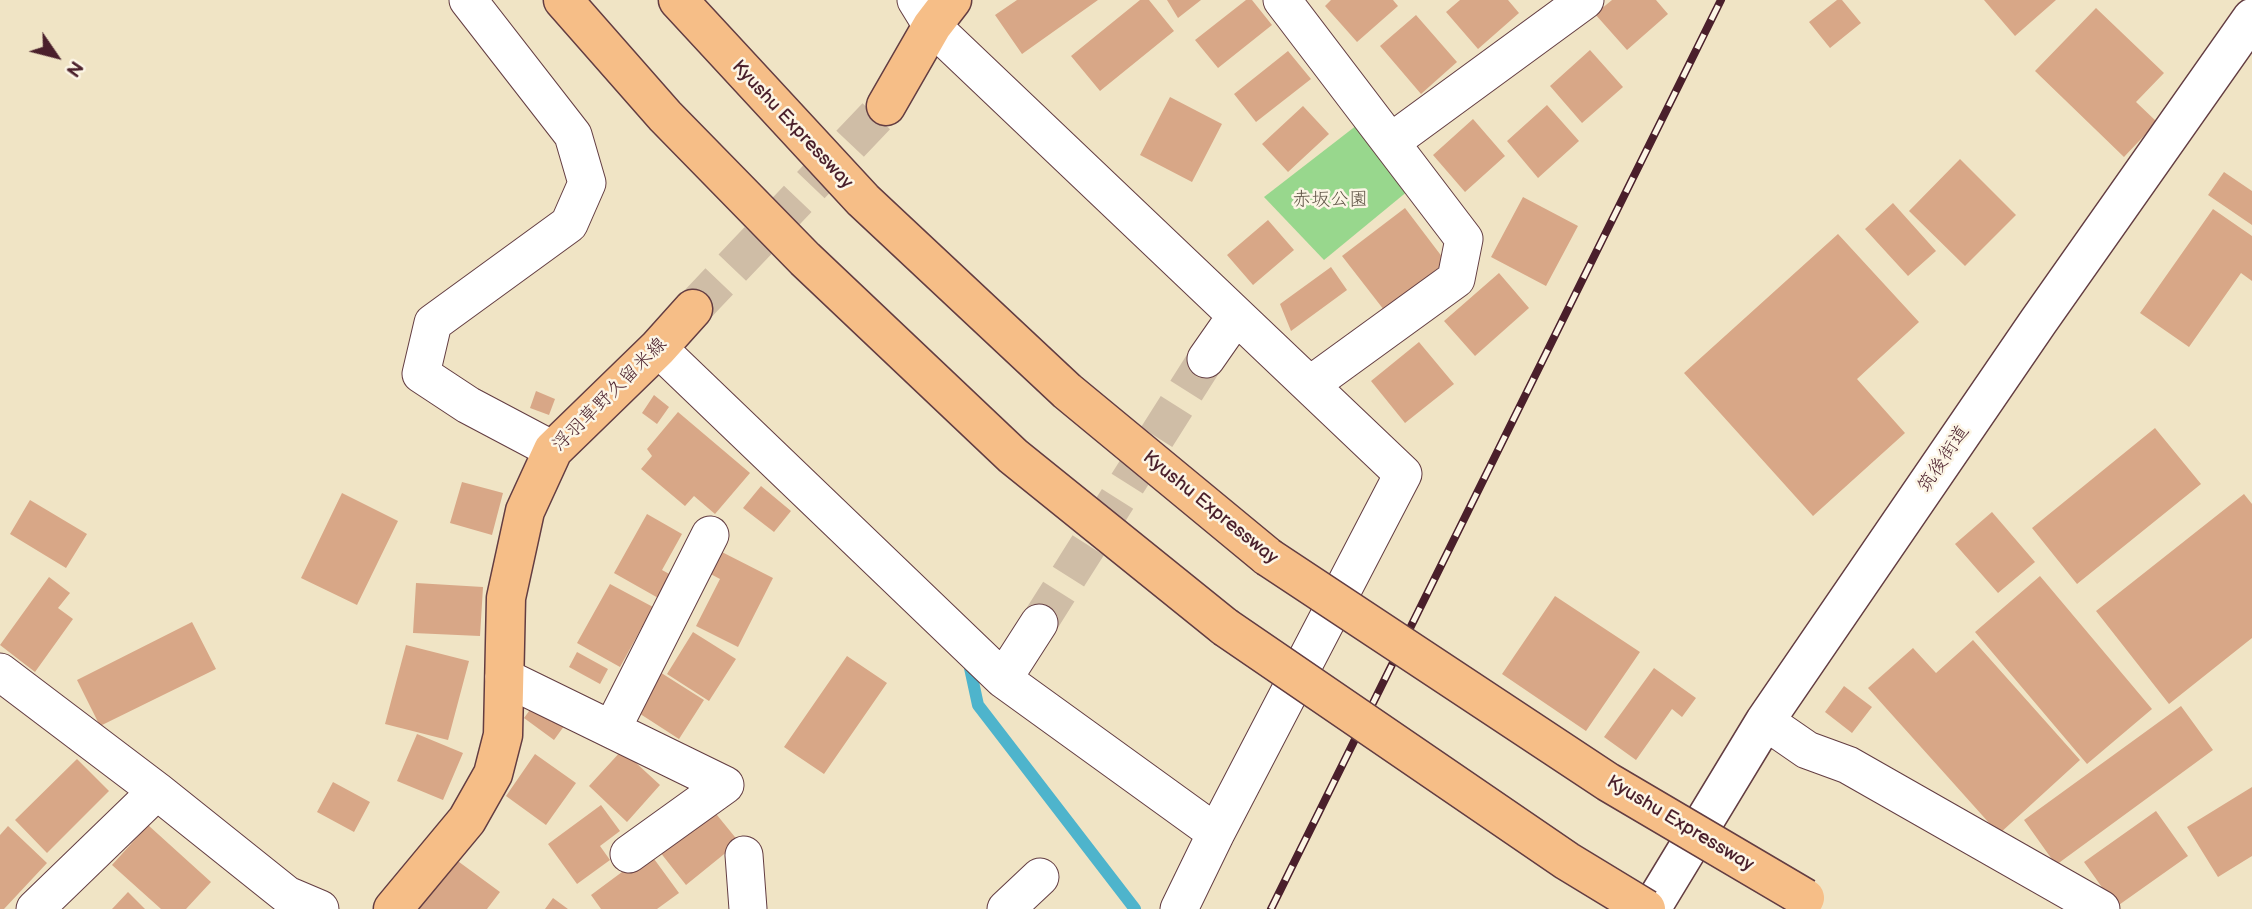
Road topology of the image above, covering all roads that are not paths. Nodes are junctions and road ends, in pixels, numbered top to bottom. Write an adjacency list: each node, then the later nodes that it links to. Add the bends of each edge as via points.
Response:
1 (468, 0): 15 (street, via 573,135 587,183 569,224 433,323 421,374)
2 (563, 0): 35 (main road, bridge, via 665,116 805,260 1013,456 1225,626 1567,861)
3 (678, 0): 28 (main road, Kyushu Expressway, bridge, via 863,200 1067,391 1268,557 1608,782)
4 (1585, 0): 9 (street)
5 (1286, 1): 9 (street)
6 (933, 9): 8 (main road); 11 (street)
7 (2252, 18): 21 (street, 筑後街道)
8 (886, 106)
9 (1391, 142): 14 (street, via 1464,239 1456,279)
10 (693, 309): 12 (main road, 浮羽草野久留米線)
11 (1236, 316): 13 (street); 14 (street)
12 (658, 348): 15 (main road, 浮羽草野久留米線); 20 (street)
13 (1206, 359)
14 (1310, 385): 24 (street, via 1403,474)
15 (553, 450): 19 (main road, 浮羽草野久留米線, via 525,512 506,598)
16 (710, 535): 22 (street)
17 (1039, 623): 20 (street)
18 (0, 672): 23 (street)
19 (504, 677): 22 (street); 31 (main road, 浮羽草野久留米線, via 503,735 493,774 467,820)
20 (1003, 679): 24 (street)
21 (1765, 721): 35 (street, 筑後街道); 36 (street, via 1807,750 1848,765)
22 (611, 729): 25 (street, via 725,785)
23 (157, 791): 29 (street); 30 (street, via 287,895)
24 (1216, 833): 34 (street)
25 (629, 854)
26 (744, 855): 32 (street)
27 (1040, 877): 33 (street)
28 (1816, 903)
29 (35, 909)
30 (320, 909)
31 (393, 909)
32 (748, 909)
33 (1006, 909)
34 (1180, 909)
35 (1649, 909)
36 (2101, 909)

